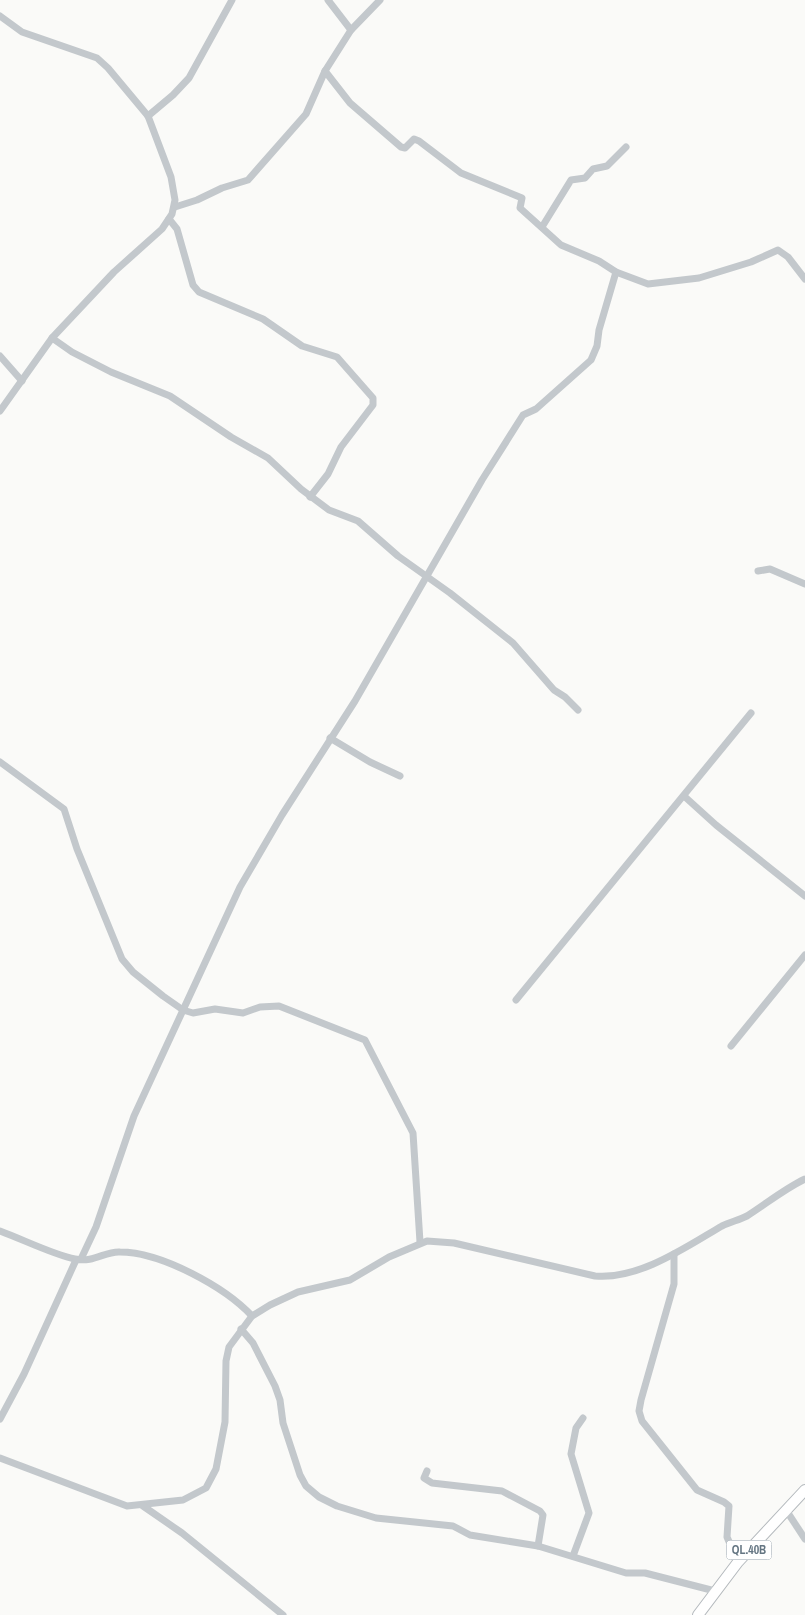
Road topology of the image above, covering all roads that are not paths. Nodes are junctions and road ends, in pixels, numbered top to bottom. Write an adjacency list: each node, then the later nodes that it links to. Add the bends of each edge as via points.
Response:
1 (232, 0): 7 (street, via 189,78)
2 (328, 0): 5 (street)
3 (380, 0): 5 (street)
4 (0, 16): 7 (street, via 22,32 97,58)
5 (351, 30): 6 (street)
6 (326, 71): 9 (street, via 306,114 248,180); 11 (street, via 350,102 401,147 405,148 414,139 419,141 461,172 522,198 520,208)
7 (148, 116): 9 (street, via 172,177)
8 (626, 147): 11 (street, via 607,166 593,170 585,178 571,180)
9 (175, 207): 10 (street)
10 (169, 219): 14 (street, via 158,234 114,272); 18 (street, via 177,229 193,284 199,292 263,319 302,346 337,357 373,398 374,405 341,447 328,474)
11 (542, 227): 12 (street, via 561,245)
12 (616, 272): 13 (street, via 648,284 660,284 723,271 778,250 788,257); 20 (street, via 591,360 536,409 523,415)
13 (805, 279)
14 (52, 338): 16 (street); 18 (street, via 111,372 157,389 178,401 268,458)
15 (0, 356): 16 (street)
16 (22, 381): 17 (street)
17 (0, 411)
18 (310, 497): 20 (street, via 328,510 358,521)
19 (758, 572): 21 (street, via 770,568)
20 (426, 577): 22 (street, via 513,643 554,690); 24 (street, via 355,701)
21 (805, 584)
22 (578, 710)
23 (751, 713): 27 (street)
24 (330, 738): 26 (street); 31 (street, via 240,887)
25 (0, 762): 31 (street, via 64,809 122,959 133,972)
26 (400, 776)
27 (684, 796): 28 (street); 30 (street)
28 (805, 896)
29 (805, 955): 32 (street)
30 (516, 1000)
31 (182, 1010): 35 (street, via 197,1014 215,1009 243,1012 279,1006 365,1040 413,1133); 37 (street, via 134,1116 99,1218)
32 (731, 1046)
33 (805, 1179): 36 (street, via 745,1217 724,1225)
34 (0, 1231): 37 (street)
35 (420, 1242): 36 (street, via 454,1243 570,1271 605,1276 629,1272); 38 (street, via 350,1280 298,1292)
36 (674, 1254): 50 (street, via 674,1284 641,1400 640,1416 697,1490 729,1506 727,1537)
37 (78, 1259): 38 (street, via 100,1258 120,1252 168,1263 226,1293); 41 (street)
38 (252, 1316): 39 (street)
39 (241, 1329): 45 (street, via 227,1354 223,1435 216,1469 209,1483 183,1500); 48 (street, via 253,1343 275,1386 300,1475 314,1494 337,1506 376,1518 454,1526 470,1535)
40 (583, 1418): 49 (street, via 576,1428 571,1454 589,1513)
41 (0, 1419)
42 (0, 1458): 45 (street, via 120,1504)
43 (427, 1471): 48 (street, via 424,1478 432,1483 502,1491 540,1511 543,1515)
44 (805, 1490): 46 (highway, QL.40B)
45 (143, 1506): 52 (street, via 182,1533)
46 (786, 1510): 47 (street); 50 (highway, QL.40B)
47 (805, 1539)
48 (538, 1546): 49 (street)
49 (573, 1556): 51 (street, via 626,1573 645,1574)
50 (738, 1562): 51 (highway, QL.40B)
51 (715, 1591): 53 (highway, QL.40B)
52 (283, 1615)
53 (698, 1615)

